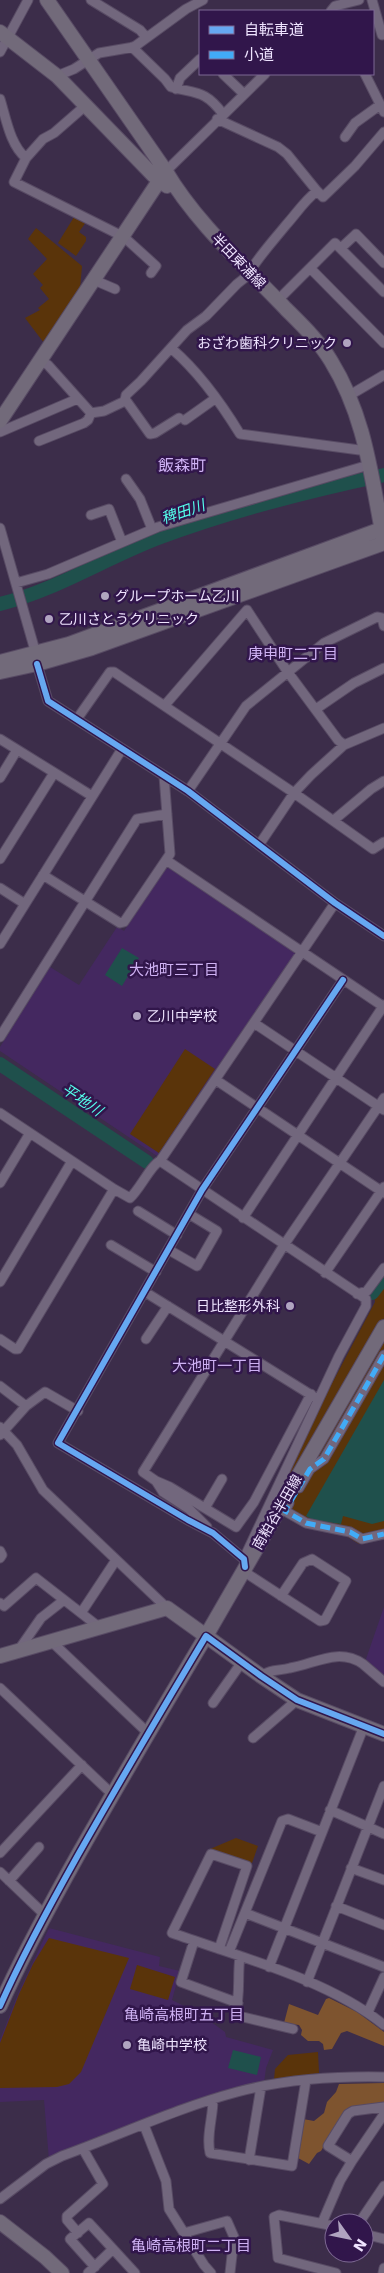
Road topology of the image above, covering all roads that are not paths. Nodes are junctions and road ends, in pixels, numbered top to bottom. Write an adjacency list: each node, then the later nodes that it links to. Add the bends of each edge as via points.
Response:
1 (28, 0): 8 (street)
2 (47, 0): 13 (street, 半田東浦線)
3 (91, 0): 10 (street)
4 (203, 0): 10 (street)
5 (359, 0): 7 (street)
6 (372, 0): 9 (street)
7 (334, 7)
8 (4, 34): 12 (street); 18 (street)
9 (382, 35)
10 (146, 37): 11 (street)
11 (132, 47): 13 (street, via 112,49); 19 (street)
12 (0, 52)
13 (88, 59): 18 (street); 28 (street, 半田東浦線)
14 (199, 60): 19 (street, via 180,78)
15 (224, 75): 20 (street)
16 (265, 75): 20 (street)
17 (365, 75): 23 (street)
18 (57, 76): 22 (street)
19 (176, 89): 24 (street, via 193,90 213,101)
20 (244, 94): 24 (street)
21 (0, 99): 27 (street, via 11,135)
22 (85, 106): 27 (street); 28 (street)
23 (382, 109): 26 (street, via 355,123)
24 (220, 116): 28 (street); 29 (street, via 278,147)
25 (384, 132): 29 (street, via 323,197)
26 (345, 137)
27 (26, 158): 30 (street, via 14,182)
28 (162, 175): 30 (street); 34 (street, 半田東浦線)
29 (317, 191): 34 (street, via 299,206)
30 (124, 237): 35 (street, via 156,266); 36 (street)
31 (341, 248): 32 (street, via 356,234); 33 (street, via 335,243); 38 (street)
32 (384, 263)
33 (310, 268): 39 (street); 40 (street)
34 (250, 272): 39 (street, 半田東浦線); 41 (street, via 206,316 187,330)
35 (151, 274)
36 (94, 280): 37 (street); 42 (street)
37 (115, 289)
38 (384, 292)
39 (278, 300): 44 (street, 半田東浦線, via 320,345)
40 (384, 344)
41 (172, 349): 45 (street); 47 (street)
42 (41, 361): 46 (street); 49 (street)
43 (384, 375): 44 (street)
44 (350, 395): 52 (street, 半田東浦線, via 360,422)
45 (216, 398): 47 (street, via 150,434); 52 (street, via 240,434)
46 (76, 399): 48 (street); 50 (street)
47 (125, 399): 48 (street, via 104,411)
48 (91, 413): 51 (street, via 88,420)
49 (0, 421)
50 (0, 432)
51 (39, 441)
52 (366, 461): 56 (street); 57 (street, 半田東浦線)
53 (126, 479): 56 (street, via 140,499)
54 (91, 516): 58 (street, via 108,509)
55 (0, 528): 59 (street)
56 (152, 530): 58 (street)
57 (383, 535): 61 (street, via 92,648)
58 (122, 542): 59 (street)
59 (16, 585): 61 (street)
60 (384, 626): 64 (street, via 382,618 377,617 324,643)
61 (36, 659): 62 (street); 65 (street); 68 (street, via 48,701)
62 (0, 662)
63 (384, 668): 67 (street, via 354,683)
64 (287, 671): 66 (street, via 247,610); 67 (street); 71 (street, via 246,706)
65 (0, 672)
66 (165, 705): 68 (street, via 110,672); 71 (street)
67 (316, 709): 72 (street)
68 (77, 719): 73 (street)
69 (384, 728): 72 (street)
70 (0, 739): 74 (street)
71 (220, 744): 79 (street); 80 (street)
72 (344, 745): 80 (street)
73 (122, 749): 76 (street); 81 (street)
74 (17, 750): 75 (street); 77 (street)
75 (54, 774): 81 (street); 86 (street)
76 (164, 776): 79 (street); 82 (street)
77 (0, 778)
78 (384, 781): 83 (street)
79 (188, 791): 85 (street)
80 (294, 793): 83 (street); 85 (street)
81 (92, 796): 88 (street)
82 (167, 814): 87 (street, via 170,854); 90 (street, via 137,819)
83 (334, 820): 84 (street, via 373,849)
84 (384, 842)
85 (259, 845): 91 (street)
86 (0, 859)
87 (166, 860): 90 (street, via 124,922 120,923); 95 (street)
88 (43, 875): 90 (street); 92 (street)
89 (0, 888): 92 (street)
90 (85, 901): 99 (street)
91 (335, 903): 93 (street); 95 (street)
92 (25, 904): 94 (street)
93 (384, 936)
94 (0, 944)
95 (302, 952): 96 (street); 98 (street)
96 (343, 980): 97 (street); 100 (street)
97 (384, 1006): 101 (street)
98 (254, 1023): 100 (street); 102 (street)
99 (0, 1037)
100 (296, 1051): 101 (street); 104 (street)
101 (336, 1078): 105 (street); 108 (street)
102 (216, 1080): 104 (street); 110 (street)
103 (384, 1098): 105 (street)
104 (258, 1108): 108 (street); 114 (street)
105 (381, 1108): 111 (street)
106 (0, 1113): 107 (street)
107 (30, 1134): 109 (street); 112 (street)
108 (298, 1136): 111 (street); 118 (street)
109 (72, 1161): 113 (street); 126 (street)
110 (160, 1162): 113 (street, via 155,1163 139,1190 130,1198); 114 (street)
111 (340, 1164): 115 (street); 121 (street)
112 (0, 1183)
113 (114, 1189): 131 (street, via 18,1349)
114 (202, 1190): 117 (street); 118 (street)
115 (383, 1190): 125 (street)
116 (138, 1211): 119 (street)
117 (189, 1214): 119 (street); 122 (street, via 218,1231 197,1266)
118 (243, 1218): 121 (street)
119 (177, 1235): 122 (street)
120 (111, 1245): 124 (street)
121 (284, 1246): 125 (street); 133 (street)
122 (169, 1250): 124 (street)
123 (384, 1268): 128 (street)
124 (156, 1272): 127 (street)
125 (325, 1273): 128 (street)
126 (0, 1282)
127 (145, 1292): 129 (street); 138 (street)
128 (363, 1300): 136 (street)
129 (168, 1306): 132 (street); 133 (street)
130 (384, 1327): 148 (street, 南粕谷半田線)
131 (0, 1339)
132 (146, 1339)
133 (225, 1340): 136 (street); 141 (street, via 143,1472)
134 (384, 1355): 144 (street, via 324,1459 310,1469 285,1511 306,1523 350,1532 362,1539)
135 (0, 1386): 137 (street)
136 (315, 1397): 142 (street, via 236,1527); 148 (street)
137 (26, 1406): 138 (street, via 45,1392); 139 (street)
138 (78, 1411): 143 (street, via 58,1443)
139 (1, 1431): 147 (street, via 26,1460 44,1490)
140 (222, 1480): 142 (street)
141 (156, 1481): 142 (street); 143 (street, via 163,1492 189,1509)
142 (205, 1508)
143 (213, 1533): 148 (street)
144 (384, 1534)
145 (0, 1551): 146 (street)
146 (0, 1558)
147 (116, 1560): 152 (street); 153 (street)
148 (244, 1566): 149 (street); 155 (street, 南粕谷半田線)
149 (281, 1596): 149 (street, via 320,1621 325,1620 346,1582 312,1559 303,1563)
150 (64, 1600): 151 (street, via 36,1578 8,1604); 153 (street); 157 (street, via 41,1618)
151 (0, 1603)
152 (167, 1608): 154 (street); 155 (street)
153 (81, 1613): 154 (street)
154 (99, 1627): 156 (street)
155 (206, 1636): 159 (street); 166 (street, 南粕谷半田線)
156 (51, 1641): 157 (street); 166 (street)
157 (18, 1651): 158 (street)
158 (0, 1656)
159 (242, 1662): 160 (street); 164 (street)
160 (261, 1676): 161 (street, via 270,1670 289,1669 328,1656 338,1656 361,1663); 163 (street)
161 (384, 1682)
162 (0, 1688): 169 (street)
163 (297, 1700): 165 (street); 168 (street)
164 (213, 1703)
165 (364, 1726): 167 (street); 172 (street)
166 (148, 1733): 171 (street, 南粕谷半田線)
167 (384, 1734)
168 (253, 1738)
169 (82, 1764): 171 (street); 177 (street)
170 (384, 1786): 173 (street)
171 (112, 1794): 184 (street, 南粕谷半田線)
172 (330, 1810): 173 (street); 174 (street)
173 (369, 1826): 175 (street); 178 (street)
174 (322, 1832): 183 (street, via 288,1819 282,1821); 186 (street)
175 (384, 1834)
176 (39, 1847): 181 (street)
177 (0, 1853)
178 (351, 1868): 180 (street); 182 (street)
179 (0, 1872): 181 (street)
180 (384, 1880)
181 (9, 1881): 184 (street)
182 (336, 1906): 185 (street); 188 (street)
183 (245, 1913): 186 (street); 190 (street)
184 (44, 1914): 198 (street, 南粕谷半田線)
185 (384, 1925)
186 (284, 1927): 188 (street); 192 (street)
187 (194, 1941): 189 (street); 189 (street, via 172,1933 211,1854 247,1866); 197 (street, via 182,1982)
188 (322, 1943): 193 (street); 195 (street)
189 (219, 1949): 190 (street)
190 (229, 1952): 191 (street)
191 (240, 1956): 192 (street); 197 (street)
192 (269, 1967): 195 (street)
193 (384, 1967)
194 (384, 1977): 196 (street)
195 (307, 1982): 199 (street)
196 (382, 1989): 199 (street)
197 (238, 2003): 201 (street, via 235,2015)
198 (0, 2006)
199 (368, 2012): 200 (street)
200 (384, 2025)
201 (293, 2029)
202 (384, 2077): 203 (street, via 334,2076)
203 (306, 2080): 204 (street); 210 (street, via 292,2166)
204 (261, 2087): 205 (street); 210 (street)
205 (213, 2100): 208 (street); 210 (street, via 208,2144 210,2153)
206 (384, 2107): 211 (street, via 348,2114 328,2146)
207 (384, 2114): 211 (street)
208 (144, 2125): 209 (street); 218 (street, via 166,2181 169,2209)
209 (83, 2149): 213 (street, via 46,2164); 217 (street, via 103,2184 67,2216)
210 (250, 2160)
211 (352, 2161): 216 (street)
212 (384, 2186): 214 (street)
213 (0, 2199)
214 (366, 2213)
215 (0, 2222): 222 (street)
216 (322, 2223): 226 (street, via 274,2216 278,2258)
217 (78, 2233): 219 (street, via 89,2223); 221 (street, via 70,2239)
218 (184, 2233): 224 (street); 225 (street, via 227,2221 234,2237)
219 (113, 2249): 221 (street); 223 (street)
220 (384, 2268): 227 (street)
221 (91, 2270)
222 (62, 2273)
223 (135, 2273)
224 (212, 2273)
225 (230, 2273)
226 (336, 2273)
227 (383, 2273)

